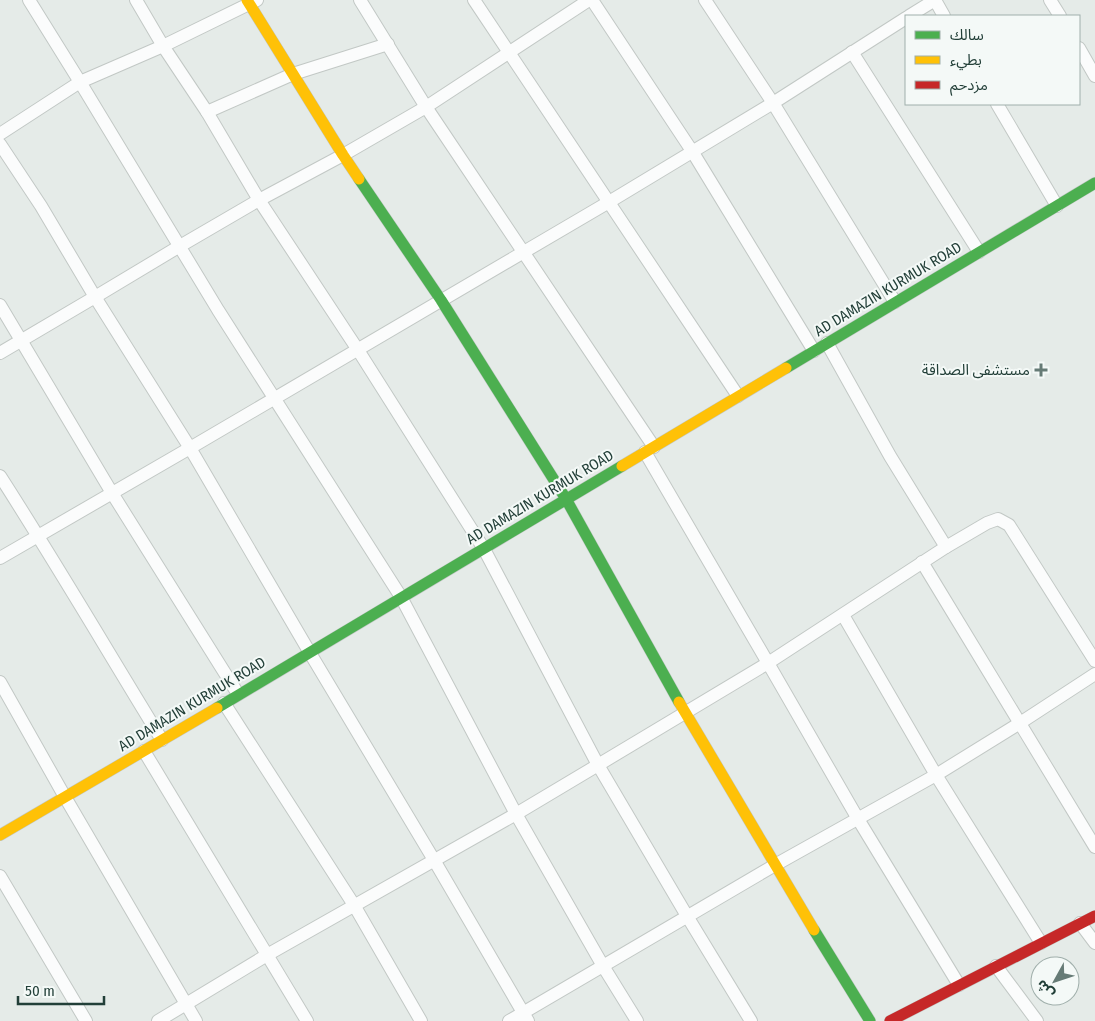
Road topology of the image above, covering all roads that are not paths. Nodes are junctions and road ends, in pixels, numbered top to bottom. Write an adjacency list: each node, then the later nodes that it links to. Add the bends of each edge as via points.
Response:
1 (29, 0): 21 (street)
2 (136, 0): 15 (street)
3 (360, 0): 14 (street)
4 (474, 0): 18 (street)
5 (590, 0): 18 (street); 28 (street)
6 (705, 0): 22 (street)
7 (935, 0): 10 (street); 11 (street)
8 (1050, 0): 12 (street)
9 (251, 1): 15 (street); 19 (main road)
10 (911, 15)
11 (943, 15)
12 (1059, 15)
13 (905, 19): 17 (street)
14 (388, 44): 19 (street); 24 (street)
15 (163, 46): 21 (street); 25 (street)
16 (1080, 50): 20 (street)
17 (852, 52): 22 (street); 35 (street)
18 (510, 53): 24 (street); 32 (street)
19 (293, 74): 25 (street); 29 (main road)
20 (1095, 76)
21 (80, 82): 26 (street); 34 (street)
22 (772, 103): 28 (street); 39 (street)
23 (998, 105): 33 (street)
24 (426, 107): 29 (street); 36 (street)
25 (207, 112): 31 (street)
26 (0, 134)
27 (0, 144): 37 (street)
28 (692, 151): 32 (street); 44 (street)
29 (343, 155): 31 (street); 38 (main road)
30 (1095, 183): 33 (main road, AD DAMAZIN KURMUK ROAD)
31 (259, 200): 34 (street); 43 (street)
32 (609, 202): 36 (street); 46 (street)
33 (1057, 206): 35 (main road, AD DAMAZIN KURMUK ROAD)
34 (180, 246): 37 (street); 47 (street)
35 (979, 252): 39 (main road, AD DAMAZIN KURMUK ROAD)
36 (524, 253): 38 (street); 49 (street)
37 (95, 297): 41 (street); 48 (street)
38 (441, 300): 43 (street); 52 (main road)
39 (895, 302): 42 (main road, AD DAMAZIN KURMUK ROAD)
40 (0, 305): 41 (street)
41 (21, 340): 45 (street); 51 (street)
42 (827, 343): 44 (main road, AD DAMAZIN KURMUK ROAD); 54 (street, via 890,456)
43 (358, 350): 47 (street); 55 (street)
44 (814, 351): 46 (main road, AD DAMAZIN KURMUK ROAD)
45 (0, 353)
46 (738, 396): 49 (main road, AD DAMAZIN KURMUK ROAD)
47 (274, 399): 48 (street); 58 (street)
48 (190, 448): 51 (street); 60 (street)
49 (650, 449): 52 (main road, AD DAMAZIN KURMUK ROAD); 62 (street)
50 (0, 476): 53 (street)
51 (112, 493): 53 (street); 65 (street)
52 (566, 499): 55 (main road, AD DAMAZIN KURMUK ROAD); 67 (main road)
53 (39, 536): 56 (street); 69 (street)
54 (946, 547): 57 (street); 61 (street, via 987,522 998,519 1009,525)
55 (484, 549): 58 (main road, AD DAMAZIN KURMUK ROAD); 71 (street)
56 (0, 558)
57 (922, 562): 59 (street); 68 (street)
58 (401, 597): 60 (main road, AD DAMAZIN KURMUK ROAD); 74 (street)
59 (843, 614): 62 (street); 72 (street)
60 (310, 652): 65 (main road, AD DAMAZIN KURMUK ROAD); 78 (street)
61 (1095, 661)
62 (768, 662): 67 (street); 75 (street)
63 (1095, 674): 68 (street)
64 (0, 682): 73 (street)
65 (238, 694): 66 (main road, AD DAMAZIN KURMUK ROAD)
66 (224, 703): 69 (main road, AD DAMAZIN KURMUK ROAD); 81 (street)
67 (685, 713): 71 (street); 79 (main road)
68 (1020, 723): 72 (street); 77 (street)
69 (162, 740): 70 (main road, AD DAMAZIN KURMUK ROAD)
70 (144, 751): 73 (main road, AD DAMAZIN KURMUK ROAD); 87 (street)
71 (598, 765): 74 (street); 82 (street)
72 (936, 774): 75 (street); 85 (street)
73 (65, 797): 76 (main road, AD DAMAZIN KURMUK ROAD); 91 (street)
74 (516, 814): 78 (street); 88 (street)
75 (858, 819): 79 (street); 90 (street)
76 (0, 835)
77 (1095, 846)
78 (434, 860): 81 (street); 92 (street)
79 (775, 865): 82 (street); 101 (main road)
80 (0, 876): 93 (street)
81 (354, 905): 87 (street); 97 (street)
82 (687, 916): 88 (street); 100 (street)
83 (1095, 916): 84 (main road)
84 (1080, 923): 85 (main road); 86 (street)
85 (1041, 943): 89 (main road)
86 (1095, 943)
87 (267, 955): 91 (street); 96 (street)
88 (603, 966): 92 (street); 99 (street)
89 (996, 966): 90 (main road); 103 (street)
90 (959, 986): 102 (main road)
91 (186, 1005): 94 (street); 95 (street)
92 (525, 1017): 98 (street)
93 (86, 1021)
94 (158, 1021)
95 (196, 1021)
96 (307, 1021)
97 (420, 1021)
98 (508, 1021)
99 (637, 1021)
100 (752, 1021)
101 (870, 1021)
102 (890, 1021)
103 (1037, 1021)

